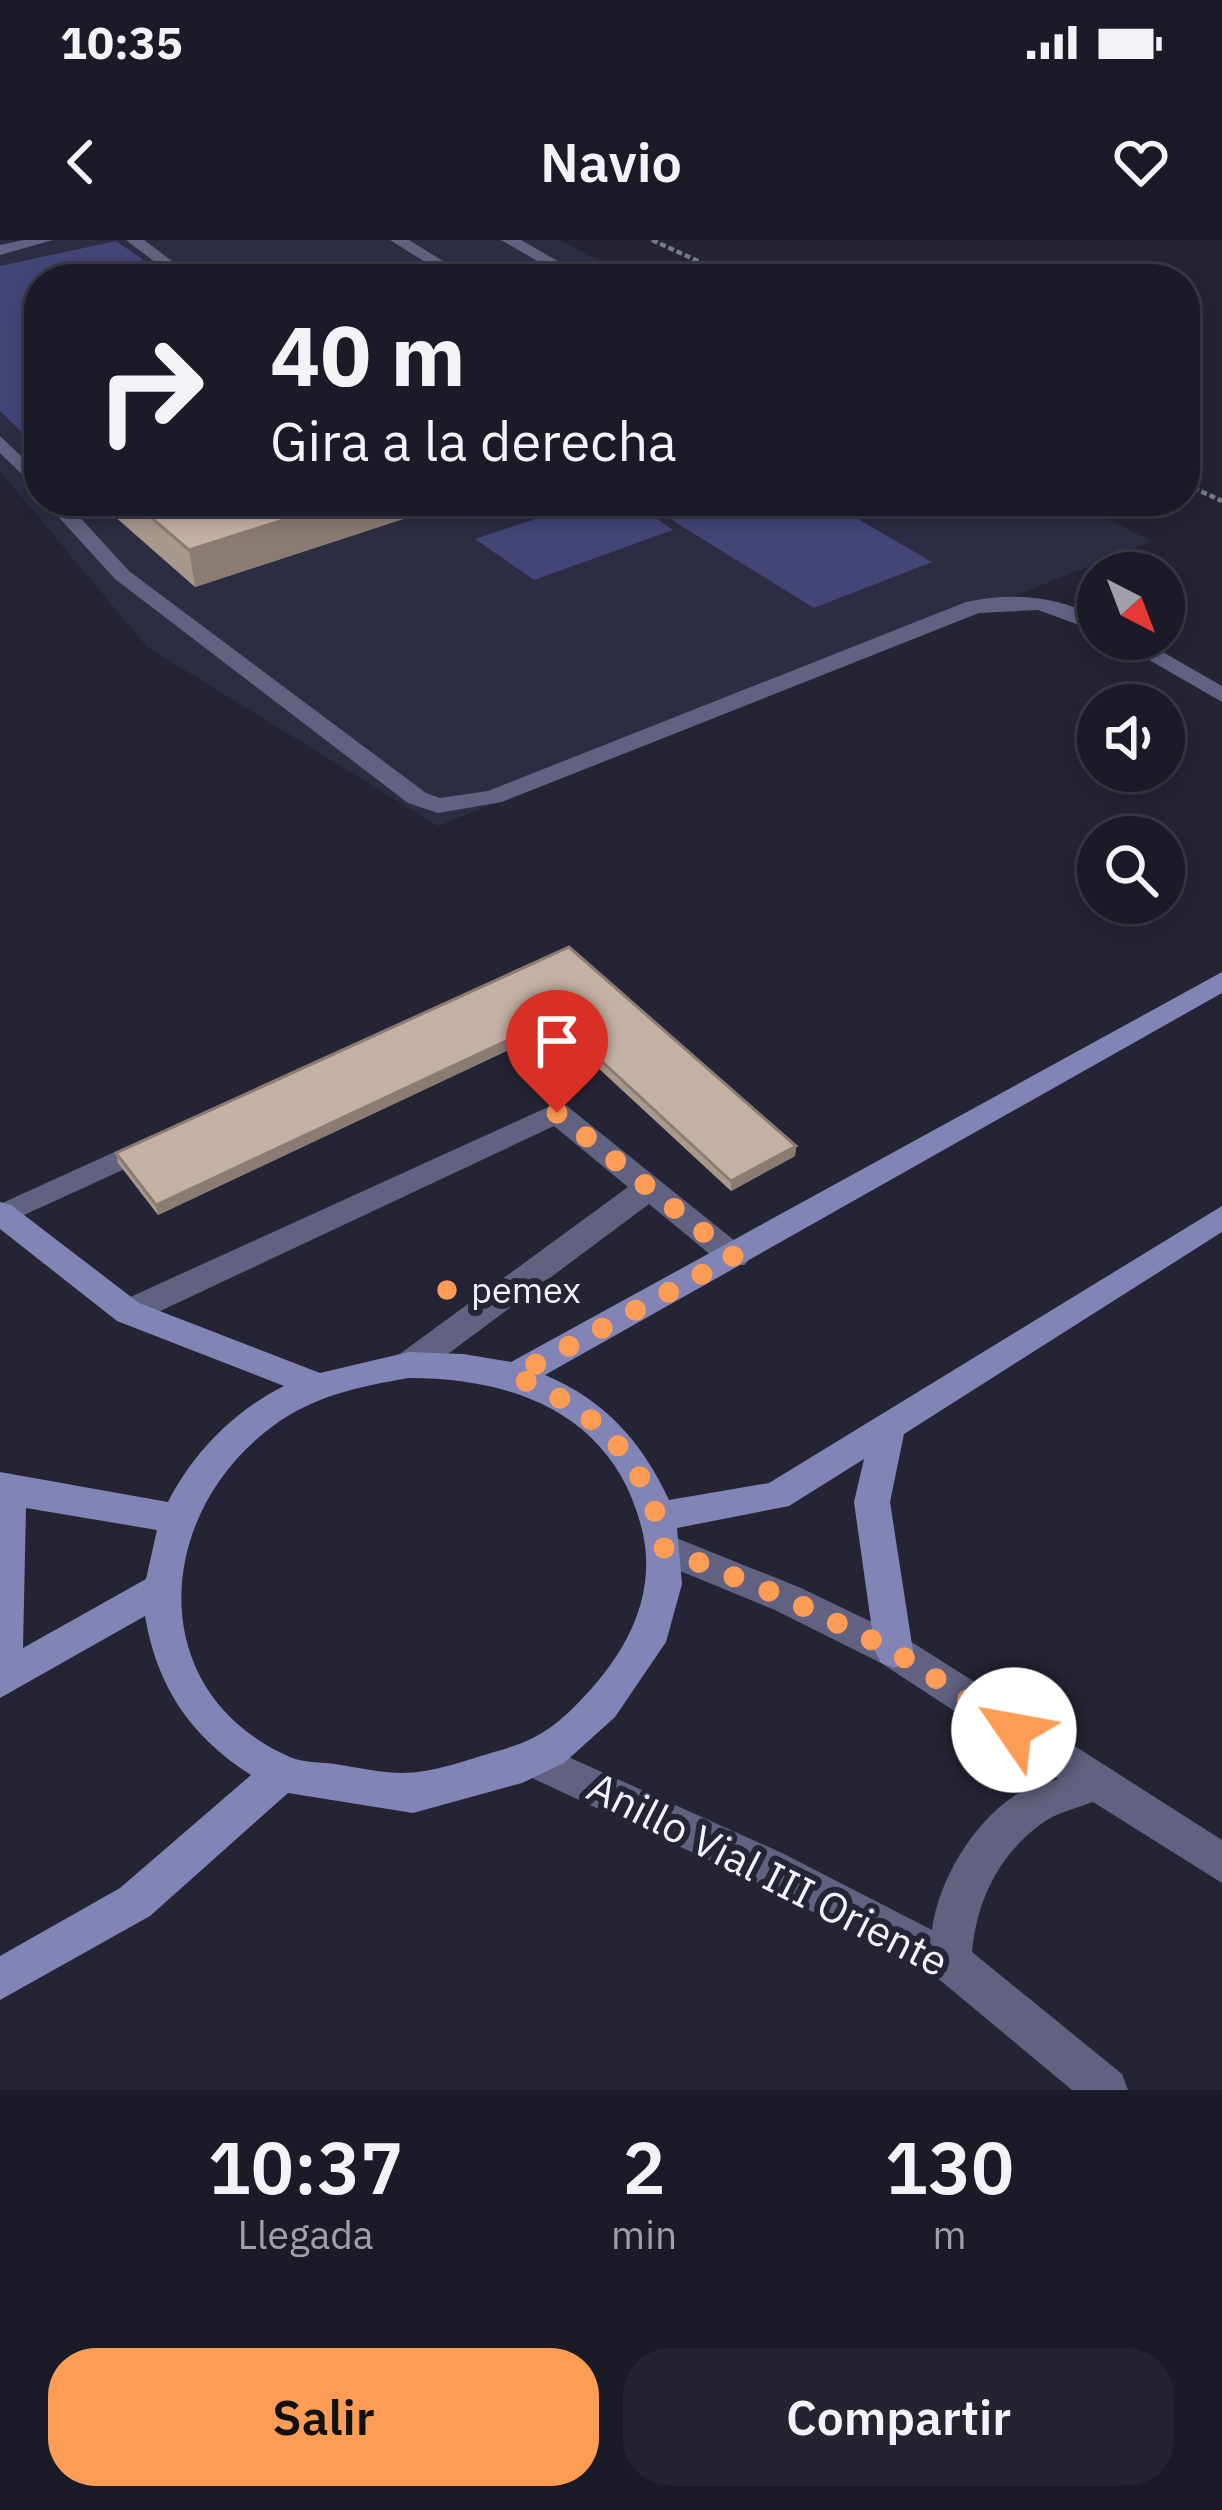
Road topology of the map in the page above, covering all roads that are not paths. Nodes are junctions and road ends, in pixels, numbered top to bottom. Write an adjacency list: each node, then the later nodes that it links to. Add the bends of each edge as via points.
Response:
1 (45, 240): 5 (street)
2 (134, 240): 6 (street)
3 (398, 240): 7 (street)
4 (509, 240): 8 (street)
5 (0, 250)
6 (167, 264)
7 (439, 264)
8 (555, 264)
9 (0, 442): 10 (street)
10 (24, 468)
11 (68, 516): 12 (street, via 122,575 438,806 514,789 974,607 1016,599)
12 (1077, 616)
13 (1161, 660): 14 (street)
14 (1222, 695)
15 (1222, 981): 20 (main road)
16 (169, 1136): 18 (street)
17 (649, 1189): 20 (street); 21 (street, via 557,1113); 22 (street)
18 (2, 1215): 21 (main road)
19 (1222, 1216): 25 (main road)
20 (734, 1257): 23 (main road)
21 (128, 1312): 24 (main road)
22 (409, 1365): 23 (main road); 24 (main road)
23 (514, 1376): 28 (main road, via 554,1392 606,1430 644,1478)
24 (319, 1386): 27 (main road, via 258,1418 209,1463)
25 (889, 1424): 28 (main road, via 776,1496); 30 (main road, via 872,1502)
26 (5, 1488): 27 (main road); 31 (main road, via 7,1635)
27 (174, 1518): 29 (main road)
28 (661, 1533): 30 (street); 33 (main road, via 654,1627 609,1701)
29 (158, 1590): 32 (main road); 34 (main road, via 170,1662 202,1710)
30 (894, 1651): 35 (street)
31 (0, 1670)
32 (0, 1681)
33 (535, 1760): 34 (main road, via 407,1795); 37 (street, Anillo Vial III Oriente)
34 (282, 1773): 38 (main road, via 135,1902)
35 (1094, 1783): 36 (street); 37 (street, via 1028,1808 978,1861 956,1913)
36 (1222, 1863)
37 (950, 1961): 39 (street, Anillo Vial III Oriente)
38 (0, 1979)
39 (1106, 2090)

